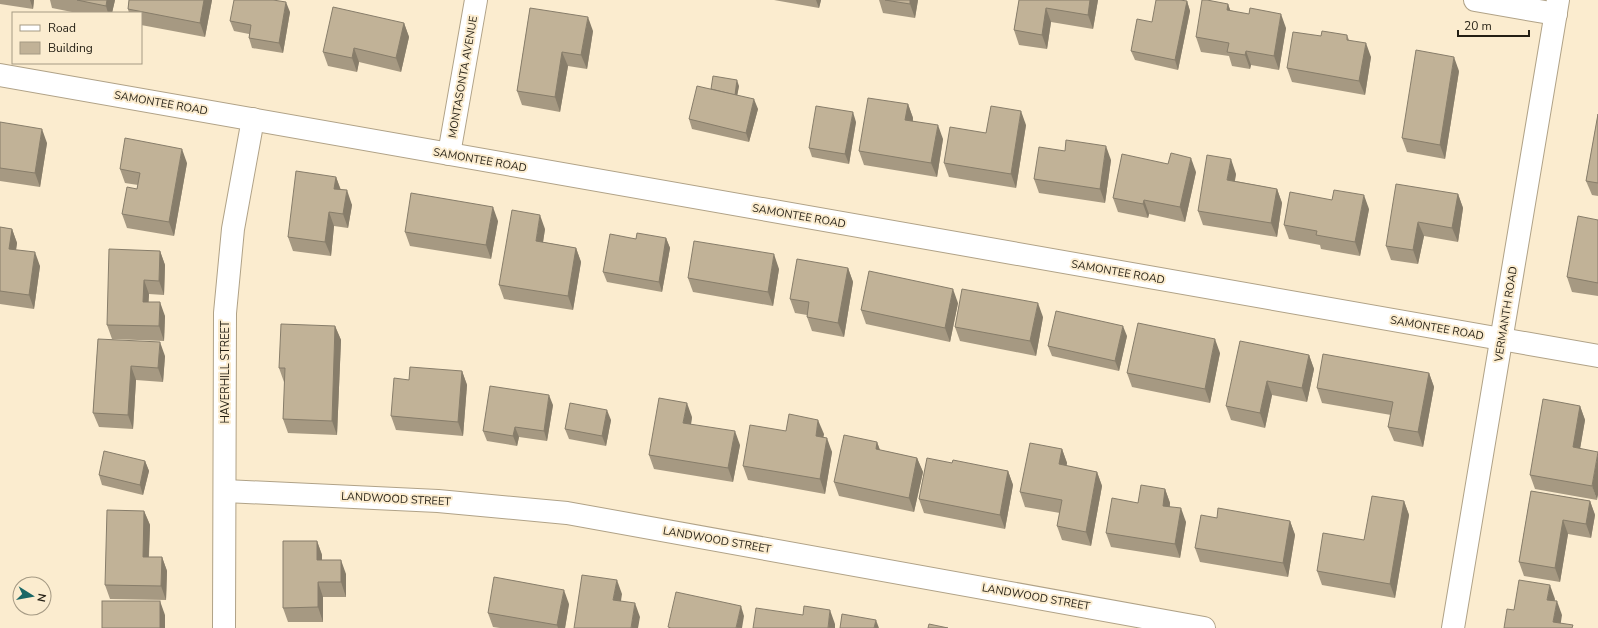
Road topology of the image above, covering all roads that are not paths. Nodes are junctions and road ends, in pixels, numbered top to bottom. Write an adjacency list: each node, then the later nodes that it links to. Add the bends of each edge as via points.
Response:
1 (476, 0): 6 (street, MONTASONTA AVENUE)
2 (1475, 0): 3 (street)
3 (1557, 7): 7 (street, VERMANTH ROAD)
4 (0, 75): 5 (street, SAMONTEE ROAD)
5 (253, 119): 6 (street, SAMONTEE ROAD); 9 (street, HAVERHILL STREET, via 233,229 225,313)
6 (449, 154): 7 (street, SAMONTEE ROAD)
7 (1502, 339): 8 (street, SAMONTEE ROAD); 12 (street, VERMANTH ROAD)
8 (1598, 356)
9 (225, 491): 10 (street, HAVERHILL STREET); 11 (street, LANDWOOD STREET, via 438,501 566,513)
10 (224, 628)
11 (1204, 628)
12 (1453, 628)

